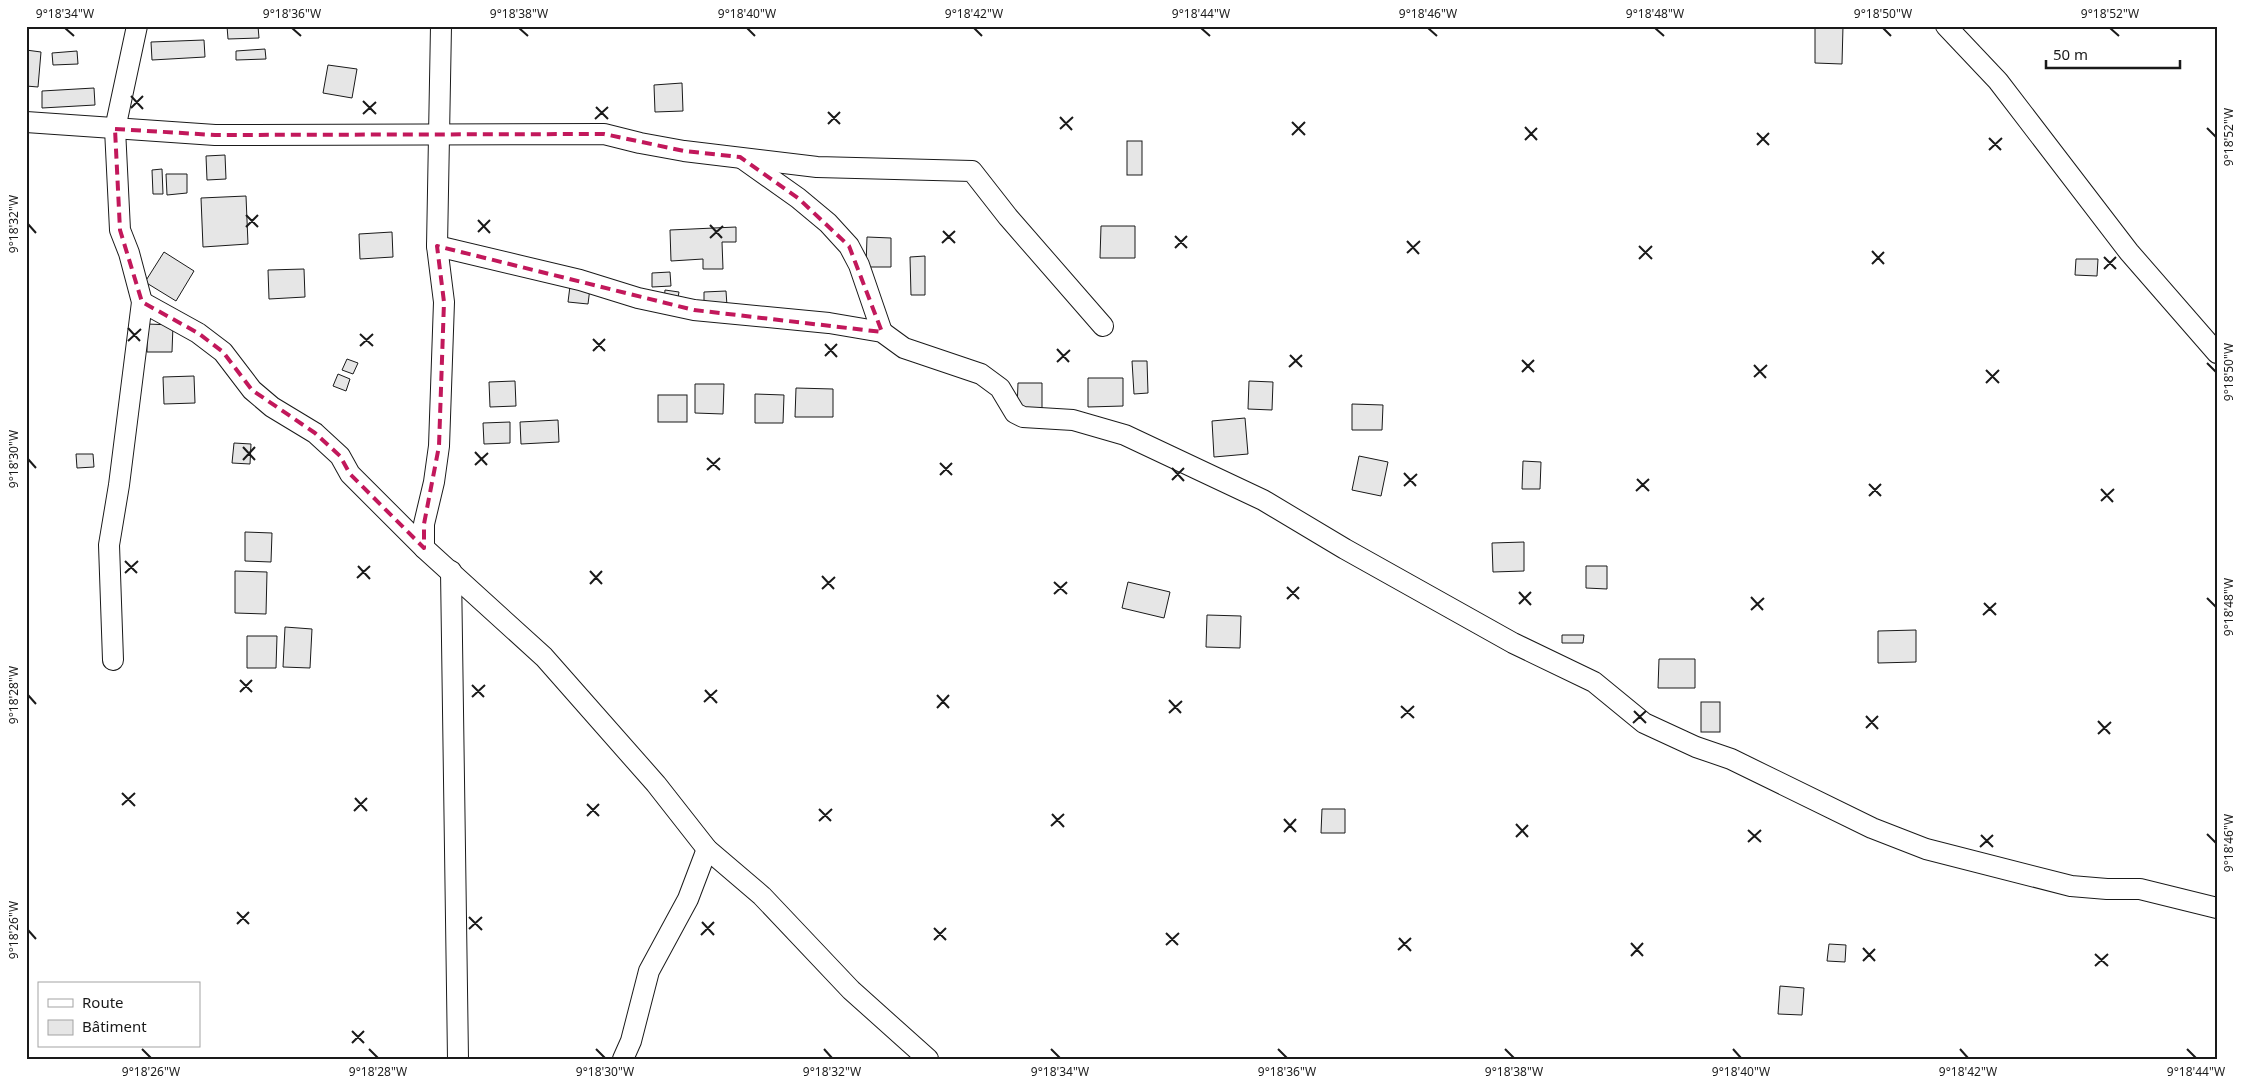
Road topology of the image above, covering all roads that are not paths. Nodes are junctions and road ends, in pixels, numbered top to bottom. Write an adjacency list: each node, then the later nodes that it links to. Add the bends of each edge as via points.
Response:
1 (137, 26): 5 (street)
2 (441, 26): 6 (street)
3 (1946, 26): 12 (street, via 1998,81 2129,252)
4 (26, 122): 5 (street)
5 (115, 129): 6 (street, via 215,135); 9 (street, via 120,230)
6 (439, 135): 7 (street, via 604,134 684,151); 8 (street)
7 (740, 156): 10 (street, via 817,167 972,171); 11 (street, via 798,198 849,246)
8 (436, 246): 11 (street, via 694,310 829,322); 13 (street, via 444,302 439,446 424,524)
9 (142, 302): 13 (street, via 198,333 223,352 252,390 272,407 315,433 340,456 350,474); 15 (street, via 109,544)
10 (1103, 326)
11 (882, 332): 17 (street, via 904,348 981,374 1000,388 1015,413 1023,417 1073,420 1125,435 1263,500 1489,630 1594,682 1644,723 1731,759 1872,828 1926,849 2071,886 2140,889)
12 (2217, 353)
13 (424, 548): 14 (street)
14 (451, 571): 16 (street, via 544,657 656,784); 18 (street)
15 (113, 660)
16 (707, 848): 19 (street, via 688,899 649,971); 20 (street, via 762,896 851,990)
17 (2217, 908)
18 (458, 1059)
19 (624, 1059)
20 (928, 1059)

